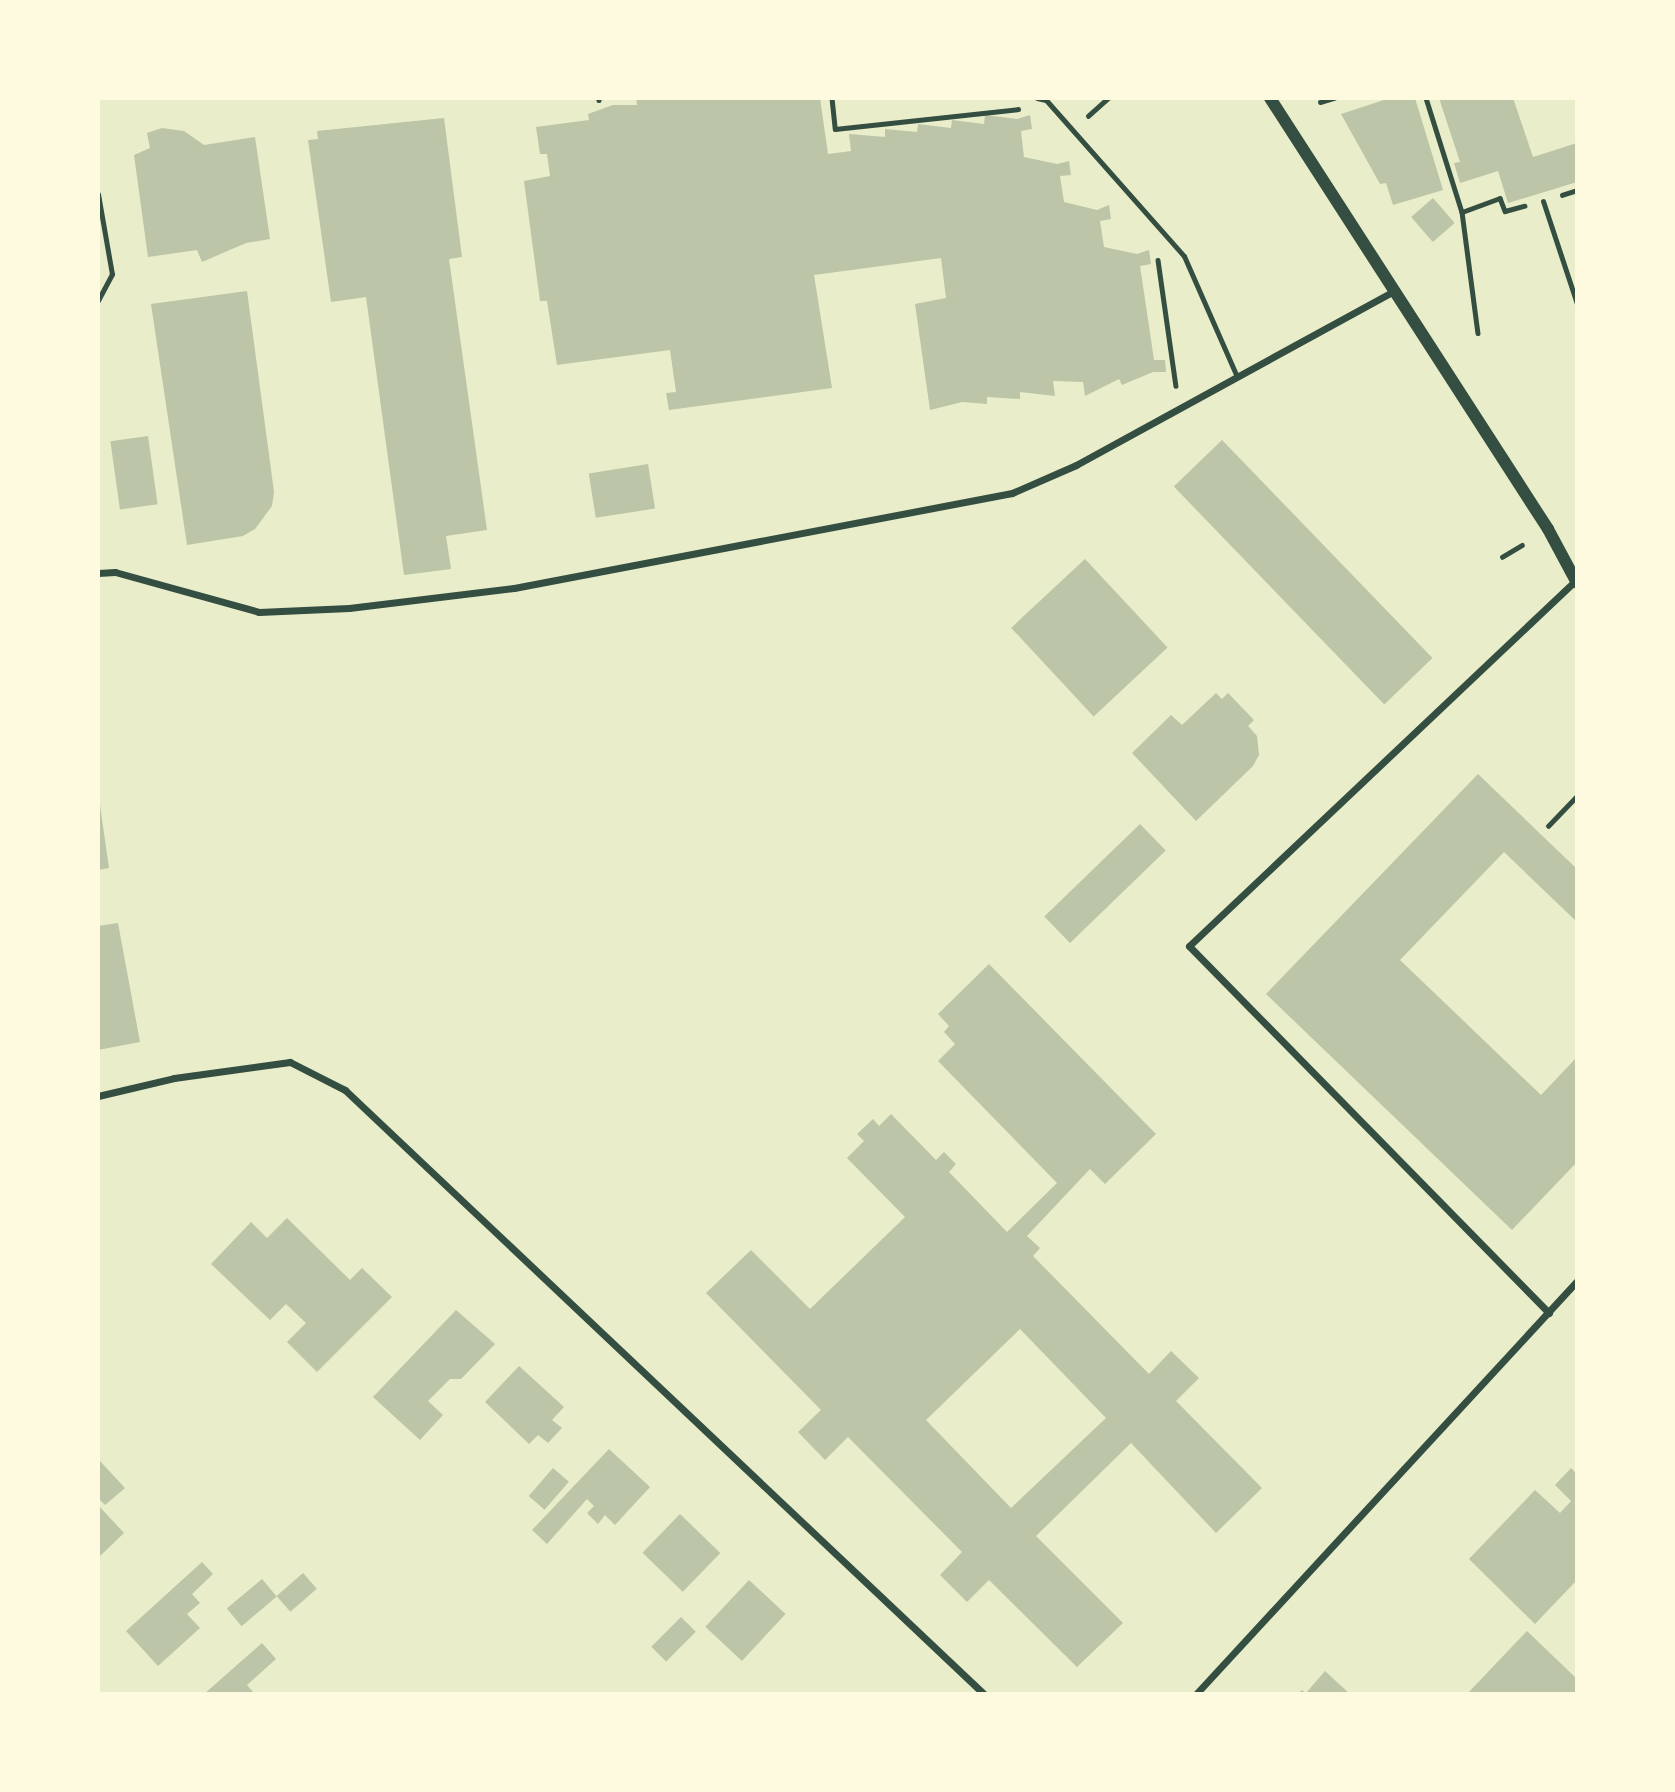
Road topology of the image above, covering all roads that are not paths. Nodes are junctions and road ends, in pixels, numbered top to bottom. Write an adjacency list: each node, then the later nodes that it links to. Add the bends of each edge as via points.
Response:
1 (1037, 98): 8 (lane, via 1046,100 1184,256)
2 (1270, 98): 5 (street)
3 (98, 194): 6 (lane, via 111,274)
4 (1544, 201): 7 (lane)
5 (1395, 289): 8 (street); 10 (street)
6 (98, 300)
7 (1577, 304)
8 (1238, 378): 9 (street, via 1076,465 1012,493 514,588 349,608 259,612 115,572)
9 (98, 573)
10 (1576, 581): 13 (street, via 1189,946)
11 (98, 1096): 14 (street, via 174,1078 290,1062 345,1090)
12 (1577, 1281): 13 (street)
13 (1549, 1313): 15 (street)
14 (984, 1694)
15 (1196, 1694)

